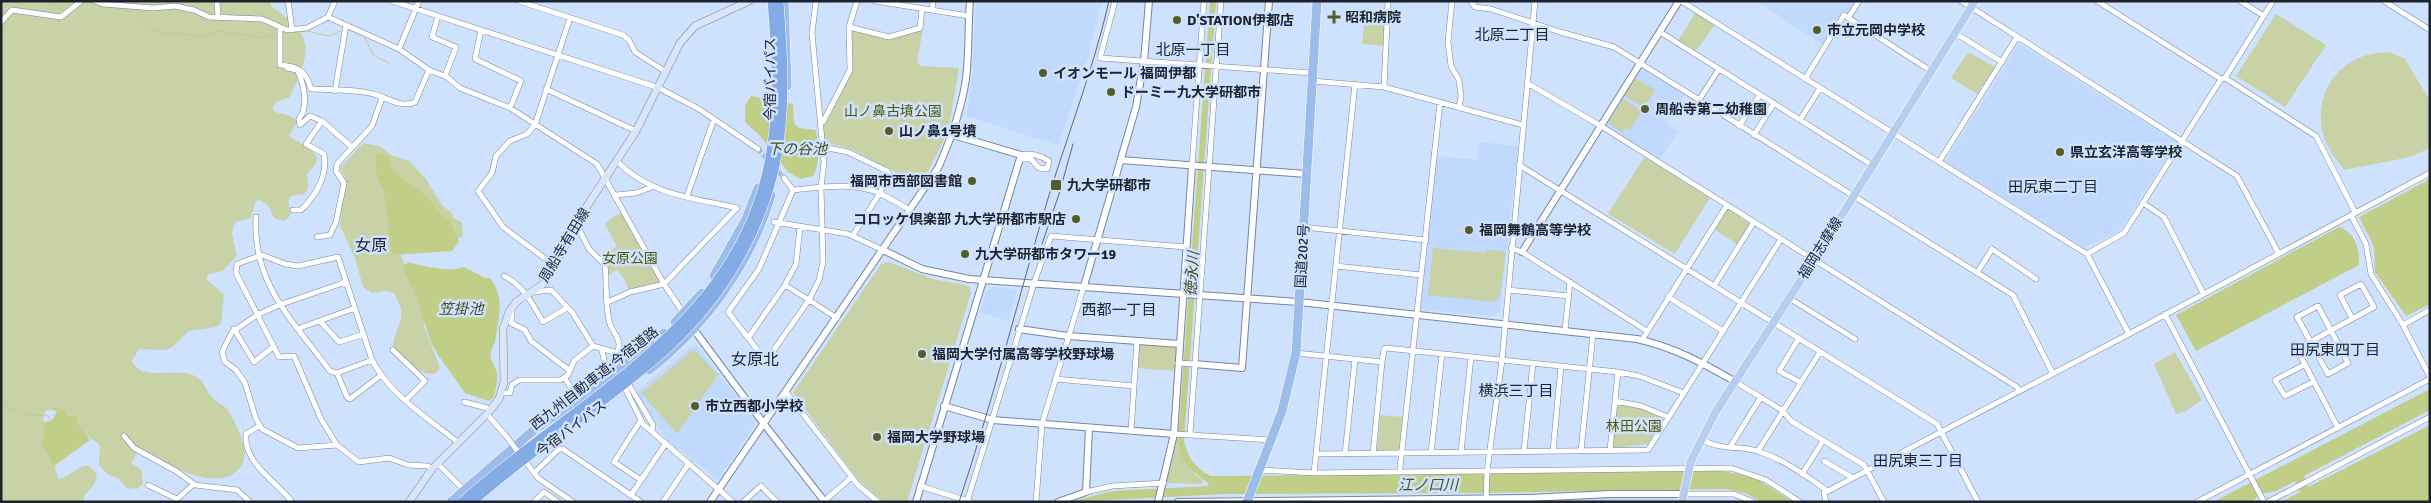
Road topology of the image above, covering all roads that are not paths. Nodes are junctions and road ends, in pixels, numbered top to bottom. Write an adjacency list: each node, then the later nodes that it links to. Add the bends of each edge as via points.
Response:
1 (81, 1): 47 (street, via 61,17 12,10)
2 (95, 1): 43 (street, via 153,8 175,6)
3 (218, 1): 43 (street)
4 (288, 1): 52 (street)
5 (335, 1): 44 (street)
6 (392, 1): 37 (street)
7 (419, 1): 37 (street)
8 (519, 1): 45 (street)
9 (770, 1): 186 (highway, 今宿バイパス, via 772,104 770,136 762,174 746,219 727,256); 335 (highway, 西九州自動車道;今宿道路, bridge, via 776,86 772,147 751,220 723,273 692,314 655,350 515,456)
10 (779, 1): 336 (highway, 西九州自動車道;今宿道路, bridge, via 783,86 778,149 764,205 728,277 704,312 660,356 520,461)
11 (784, 1): 197 (highway, 今宿バイパス, via 787,103 780,162 767,207 739,268)
12 (816, 1): 94 (street, via 812,33)
13 (857, 1): 50 (street)
14 (875, 1): 35 (street)
15 (933, 1): 39 (street)
16 (970, 1): 41 (street)
17 (1115, 1): 60 (street, via 1100,58)
18 (1149, 1): 60 (street)
19 (1204, 1): 64 (street)
20 (1221, 1): 65 (street)
21 (1269, 1): 68 (street)
22 (1317, 1): 72 (highway, 国道202号)
23 (1388, 1): 77 (street)
24 (1452, 1): 88 (street, via 1448,42 1451,66 1459,80)
25 (1471, 1): 48 (street, via 1475,7)
26 (1535, 1): 48 (street)
27 (1680, 1): 55 (street); 74 (street)
28 (1859, 1): 46 (street)
29 (1961, 1): 36 (street)
30 (2097, 1): 73 (street)
31 (2240, 1): 42 (street)
32 (2273, 1): 42 (street)
33 (2384, 1): 54 (street)
34 (748, 2): 70 (main road, 周船寺有田線, via 695,26 688,32)
35 (881, 2): 38 (street)
36 (1973, 4): 56 (main road, 福岡志摩線); 57 (street)
37 (416, 9): 40 (street); 58 (street)
38 (922, 9): 39 (street); 50 (street, via 920,28 889,37)
39 (932, 10): 41 (street)
40 (438, 16): 53 (street); 71 (street, via 432,37 456,47)
41 (969, 16): 99 (street, via 966,78)
42 (2264, 16): 73 (street)
43 (218, 17): 51 (street, via 262,19)
44 (328, 17): 49 (street); 52 (street, via 307,28)
45 (570, 18): 59 (street); 70 (street, via 627,37 635,52)
46 (1848, 18): 69 (street); 74 (street, via 1844,15)
47 (1, 22)
48 (1534, 22): 62 (street, via 1614,47); 75 (street)
49 (346, 25): 58 (street); 81 (street)
50 (849, 26): 94 (street, via 850,70)
51 (280, 28): 52 (street); 63 (street)
52 (292, 29)
53 (481, 30): 59 (street); 87 (street, via 475,59 521,81)
54 (2430, 30)
55 (1660, 32): 62 (street); 66 (street)
56 (1955, 33): 61 (street); 69 (main road, 福岡志摩線)
57 (2017, 37): 61 (street); 101 (street)
58 (399, 49): 67 (street)
59 (557, 55): 78 (street); 80 (street)
60 (1144, 61): 64 (street); 106 (street, via 1136,107)
61 (2002, 62): 108 (street)
62 (1640, 64): 84 (street); 95 (street)
63 (280, 65): 81 (street, via 299,68 308,78 311,88); 91 (street, via 297,70 304,82 303,114 298,118 300,124 310,116)
64 (1200, 65): 65 (street); 111 (street)
65 (1216, 66): 68 (street); 112 (street)
66 (1719, 69): 82 (street); 84 (street)
67 (429, 70): 71 (street); 83 (street, via 415,102 394,102)
68 (1264, 70): 72 (street); 113 (street)
69 (1931, 71): 98 (main road, 福岡志摩線)
70 (666, 72): 78 (main road, 周船寺有田線)
71 (445, 76): 87 (street, via 460,88)
72 (1312, 77): 76 (street); 115 (highway, 国道202号)
73 (2223, 78): 101 (street); 130 (street, via 2316,136)
74 (1805, 79): 79 (street)
75 (1527, 83): 93 (street); 95 (street)
76 (1355, 84): 77 (street); 138 (street)
77 (1384, 87): 85 (street)
78 (659, 88): 89 (street); 97 (main road, 周船寺有田線)
79 (1820, 88): 90 (street); 98 (street)
80 (546, 89): 92 (street); 97 (street)
81 (335, 91): 83 (street)
82 (1760, 95): 86 (street); 96 (street)
83 (382, 98): 102 (street, via 372,126)
84 (1699, 100): 96 (street)
85 (1440, 103): 88 (street); 142 (street)
86 (1774, 103): 90 (street); 100 (street)
87 (510, 108): 92 (street)
88 (1459, 108): 93 (street)
89 (714, 119): 104 (street); 124 (street)
90 (1800, 120): 110 (street)
91 (322, 121): 102 (street); 128 (street, via 306,144 324,154 326,166 311,200 301,210)
92 (535, 125): 116 (street, via 597,164); 152 (street, via 527,134 510,141 496,156 492,173 478,191 503,227)
93 (1523, 125): 109 (street)
94 (821, 126): 103 (street)
95 (1601, 126): 121 (street); 127 (street)
96 (1739, 126): 100 (street)
97 (636, 131): 107 (main road, 周船寺有田線)
98 (1893, 133): 108 (street); 110 (main road, 福岡志摩線)
99 (953, 135): 105 (street); 129 (street, via 938,168)
100 (1754, 135): 125 (street)
101 (2182, 141): 126 (street); 149 (street, via 2238,176)
102 (352, 147): 140 (street, via 337,164 336,171 344,183 334,230 325,237)
103 (823, 147): 119 (street); 122 (street, via 848,152 887,171 889,174)
104 (758, 149)
105 (1021, 157): 105 (street, via 1026,154 1046,158 1049,161 1047,169); 159 (street)
106 (1120, 160): 111 (street); 143 (street)
107 (617, 161): 116 (main road, 周船寺有田線); 118 (street, via 630,175)
108 (1939, 162): 148 (street)
109 (1519, 165): 121 (street); 145 (street)
110 (1872, 165): 125 (main road, 福岡志摩線)
111 (1192, 166): 112 (street); 144 (street)
112 (1209, 167): 113 (street); 171 (street)
113 (1256, 171): 115 (street); 175 (street)
114 (2430, 173): 130 (street)
115 (1306, 174): 136 (highway, 国道202号)
116 (606, 176): 123 (street); 134 (main road, 周船寺有田線)
117 (784, 178): 120 (street)
118 (652, 187): 123 (street); 124 (street)
119 (821, 187): 120 (street); 122 (street, via 861,186); 137 (street)
120 (793, 190): 133 (street)
121 (1561, 190): 147 (street); 154 (street)
122 (880, 193): 129 (street); 139 (street)
123 (616, 195): 163 (street)
124 (687, 196): 163 (street, via 738,208)
125 (1853, 197): 151 (main road, 福岡志摩線); 155 (street)
126 (2143, 204): 148 (street, via 2124,233); 168 (street, via 2164,217)
127 (1727, 206): 132 (street); 154 (street)
128 (293, 210)
129 (910, 210): 146 (street)
130 (2353, 213): 149 (street); 195 (street, via 2366,244 2371,274)
131 (256, 217): 150 (street)
132 (1754, 222): 141 (street); 166 (street)
133 (777, 223): 135 (street); 208 (street, via 759,269 728,312)
134 (576, 224): 152 (main road, 周船寺有田線); 177 (street, via 589,249 606,265 604,291)
135 (800, 227): 137 (street); 164 (street, via 796,264)
136 (1304, 227): 138 (street); 178 (highway, 国道202号)
137 (822, 230): 139 (street); 176 (street, via 823,262)
138 (1340, 231): 142 (street); 153 (street)
139 (853, 235): 146 (street)
140 (317, 237)
141 (1781, 239): 151 (street); 179 (street)
142 (1426, 240): 156 (street)
143 (1096, 241): 144 (street); 161 (street, via 1052,236); 165 (street)
144 (1186, 247): 170 (street)
145 (1511, 248): 147 (street); 167 (street)
146 (883, 250): 159 (street, via 922,269); 190 (street)
147 (1522, 252): 162 (street)
148 (2087, 254): 206 (street)
149 (2279, 254): 168 (street)
150 (258, 256): 160 (street, via 298,266 335,256); 180 (street); 189 (street, via 236,264 235,270)
151 (1814, 260): 174 (main road, 福岡志摩線); 252 (street)
152 (554, 266): 169 (main road, 周船寺有田線, via 542,285)
153 (1336, 266): 156 (street); 181 (street)
154 (1687, 269): 166 (street); 173 (street)
155 (1977, 273): 158 (street, via 1992,249); 242 (street, via 2013,295)
156 (1421, 275): 187 (street)
157 (504, 276): 169 (street)
158 (2036, 279)
159 (983, 280): 161 (street); 261 (street)
160 (346, 282): 180 (street); 182 (street)
161 (1034, 282): 165 (street); 199 (street)
162 (1570, 282): 172 (street); 202 (street)
163 (664, 284): 177 (street, via 630,292); 186 (street)
164 (785, 285): 176 (street); 208 (street)
165 (1084, 286): 170 (street); 207 (street)
166 (1714, 286): 179 (street)
167 (1508, 290): 172 (street); 194 (street)
168 (2203, 293): 188 (street)
169 (531, 294): 183 (main road, 周船寺有田線); 184 (street, via 551,290); 184 (street, via 542,322)
170 (1183, 294): 171 (street); 214 (street)
171 (1200, 295): 175 (street); 233 (street)
172 (1569, 296): 200 (street)
173 (1668, 297): 202 (street); 203 (street)
174 (1789, 298): 193 (main road, 福岡志摩線); 210 (street)
175 (1247, 299): 178 (street); 233 (street, via 1242,368)
176 (809, 300): 190 (street); 208 (street, via 766,361)
177 (608, 302): 221 (street, via 608,319 619,339)
178 (1300, 302): 181 (street); 222 (highway, 国道202号)
179 (1741, 303): 193 (street); 203 (street)
180 (279, 305): 189 (street); 196 (street)
181 (1333, 306): 187 (street); 224 (street)
182 (355, 308): 192 (street); 204 (street)
183 (512, 308): 238 (street, via 511,323 525,330 531,341); 254 (main road, 周船寺有田線, via 503,329)
184 (568, 308): 215 (street)
185 (2430, 310): 195 (street)
186 (684, 313): 197 (street); 236 (highway, 今宿バイパス, via 651,346)
187 (1416, 314): 194 (street); 219 (street)
188 (2165, 314): 206 (street); 310 (street)
189 (257, 315): 198 (street); 216 (street)
190 (837, 318): 253 (street)
191 (2352, 318): 191 (street, via 2340,295 2361,284 2374,307); 201 (street)
192 (320, 321): 196 (street); 204 (street, via 339,342)
193 (1773, 322): 209 (street); 247 (main road, 福岡志摩線)
194 (1505, 324): 200 (street); 228 (street)
195 (2402, 325): 245 (street)
196 (297, 328): 241 (street, via 330,371)
197 (693, 328): 251 (highway, 今宿バイパス); 268 (street)
198 (234, 329): 216 (street, via 254,362); 270 (street, via 222,352 225,362 245,383)
199 (1019, 329): 207 (street); 267 (street)
200 (1565, 330): 205 (street)
201 (2330, 330): 213 (street); 213 (street, via 2318,306 2297,317); 213 (street, via 2348,363 2335,371 2328,374)
202 (1647, 331): 211 (street)
203 (1723, 332): 232 (street)
204 (364, 334): 227 (street)
205 (1593, 334): 211 (street); 237 (street)
206 (2129, 334): 242 (street)
207 (1068, 336): 212 (street); 246 (street)
208 (748, 338)
209 (1799, 338): 220 (street); 248 (street, via 1779,371)
210 (1855, 339)
211 (1642, 340): 232 (street, via 1662,344)
212 (1137, 341): 214 (street); 250 (street)
213 (2310, 342): 234 (street, via 2297,349)
214 (1180, 344): 230 (street)
215 (593, 346): 218 (street); 238 (street, via 574,361)
216 (273, 347): 284 (street, via 279,357 294,356 321,419)
217 (393, 350): 258 (street, via 425,381)
218 (602, 350): 221 (street); 239 (street)
219 (1412, 351): 223 (street); 229 (street, via 1386,348); 297 (street)
220 (1820, 352): 248 (street); 274 (street, via 1937,424)
221 (617, 353): 236 (street)
222 (1296, 353): 224 (street); 280 (highway, 国道202号)
223 (1442, 354): 225 (street); 293 (street)
224 (1327, 356): 226 (street); 294 (street)
225 (1471, 357): 228 (street); 291 (street)
226 (1355, 359): 229 (street); 295 (street)
227 (372, 360): 241 (street); 243 (street)
228 (1502, 360): 231 (street); 292 (street)
229 (1382, 362): 296 (street)
230 (1178, 363): 233 (street); 276 (street)
231 (1533, 363): 235 (street); 288 (street)
232 (1703, 363): 247 (street); 255 (street)
233 (1194, 364): 277 (street)
234 (2304, 365): 249 (street); 249 (street, via 2275,380 2285,396)
235 (1562, 366): 237 (street); 289 (street)
236 (619, 369): 257 (highway, 今宿バイパス)
237 (1590, 369): 240 (street); 286 (street)
238 (569, 370): 244 (street)
239 (606, 370)
240 (1618, 372): 255 (street, via 1640,376); 259 (street)
241 (337, 373): 243 (street, via 350,399)
242 (2053, 374): 252 (street)
243 (380, 376): 258 (street)
244 (564, 377): 254 (street, via 519,380 512,385 510,393); 257 (street)
245 (2430, 378): 272 (street)
246 (1055, 379): 250 (street); 269 (street)
247 (1734, 381): 256 (street); 279 (main road, 福岡志摩線)
248 (1800, 382): 262 (street)
249 (2313, 382): 272 (street)
250 (1134, 386): 273 (street)
251 (628, 388): 266 (street); 275 (street, via 653,425); 337 (highway, 今宿バイパス, via 523,464)
252 (2019, 391): 274 (street)
253 (786, 392): 268 (street); 311 (street)
254 (502, 393): 263 (main road)
255 (1684, 393): 264 (street)
256 (1760, 397): 262 (street); 285 (street)
257 (578, 399): 319 (highway, 今宿バイパス, via 534,430)
258 (406, 400): 282 (street)
259 (1615, 401): 264 (street, via 1641,406); 287 (street)
260 (464, 402): 263 (street)
261 (944, 406): 267 (street); 317 (street)
262 (1783, 411): 281 (street, via 1791,422); 290 (street)
263 (489, 412): 282 (main road); 305 (street, bridge)
264 (1668, 417): 287 (street, via 1648,450)
265 (2430, 417): 359 (street)
266 (642, 420): 275 (street); 313 (street, via 614,459)
267 (993, 420): 269 (street); 328 (street)
268 (764, 424): 318 (street); 327 (street)
269 (1042, 424): 271 (street); 349 (street)
270 (259, 426): 284 (street, via 292,446); 332 (street, via 246,434 246,441 259,469 282,488)
271 (1089, 428): 273 (street); 321 (street)
272 (2338, 428): 310 (street)
273 (1131, 431): 276 (street)
274 (1941, 431): 304 (street); 357 (street)
275 (652, 432): 283 (street)
276 (1174, 434): 277 (street); 314 (street)
277 (1190, 434): 280 (street)
278 (124, 436): 315 (street, via 134,448)
279 (1700, 438): 285 (street, via 1715,447); 302 (main road, 福岡志摩線)
280 (1272, 440): 307 (highway, 国道202号)
281 (1823, 441): 304 (street, via 1864,465); 309 (street)
282 (459, 443): 299 (main road)
283 (666, 443): 300 (street); 313 (street)
284 (337, 446): 303 (street, via 359,462 389,458)
285 (1730, 447): 290 (street)
286 (1582, 450): 287 (street); 289 (street)
287 (1610, 450)
288 (1524, 451): 289 (street); 292 (street)
289 (1552, 451)
290 (1758, 451): 309 (street)
291 (1461, 452): 292 (street); 293 (street)
292 (1491, 452): 306 (street)
293 (1432, 453): 297 (street)
294 (1317, 454): 295 (street); 308 (street)
295 (1345, 454): 296 (street)
296 (1373, 454): 297 (street)
297 (1402, 454): 301 (street)
298 (1824, 460): 312 (street)
299 (438, 464): 303 (main road); 319 (street)
300 (689, 464): 318 (street); 342 (street)
301 (1400, 468)
302 (1689, 468): 306 (street); 324 (main road, 福岡志摩線); 354 (street, via 1731,468 1748,473 1766,480)
303 (432, 469): 333 (main road)
304 (1867, 470): 312 (street); 356 (street)
305 (533, 471): 322 (street, via 563,449); 340 (street)
306 (1487, 471): 308 (street); 326 (street)
307 (1258, 472): 308 (street); 325 (highway, 国道202号)
308 (1314, 473)
309 (1802, 474): 320 (street)
310 (2250, 475): 358 (street); 359 (street)
311 (852, 477): 327 (street); 347 (street)
312 (1853, 478): 320 (street)
313 (641, 480): 322 (street)
314 (1164, 483): 321 (street, via 1112,486); 351 (street)
315 (194, 484): 316 (street, via 177,499); 331 (street, via 237,490)
316 (148, 485)
317 (920, 486): 328 (street); 348 (street)
318 (719, 488): 343 (street); 344 (street)
319 (464, 489): 334 (highway, 今宿バイパス); 336 (street)
320 (1828, 491): 355 (street, via 1824,493)
321 (1086, 492): 350 (street)
322 (632, 495): 341 (street)
323 (1571, 498): 324 (street); 326 (street)
324 (1682, 498): 353 (street, via 1734,494)
325 (1248, 499): 329 (street); 352 (street)
326 (1486, 500): 330 (street)
327 (824, 501)
328 (969, 501)
329 (1302, 501): 330 (street)
330 (1398, 501)
331 (250, 502)
332 (292, 502)
333 (408, 502)
334 (451, 502)
335 (462, 502)
336 (473, 502)
337 (478, 502)
338 (534, 502): 339 (street, via 544,492)
339 (558, 502)
340 (573, 502)
341 (641, 502)
342 (663, 502)
343 (710, 502)
344 (733, 502)
345 (743, 502): 346 (street, via 761,486)
346 (777, 502)
347 (878, 502)
348 (916, 502)
349 (1036, 502)
350 (1058, 502)
351 (1158, 502)
352 (1178, 502)
353 (1753, 502)
354 (1800, 502)
355 (1826, 502)
356 (1884, 502)
357 (1978, 502)
358 (2197, 502)
359 (2266, 502)

